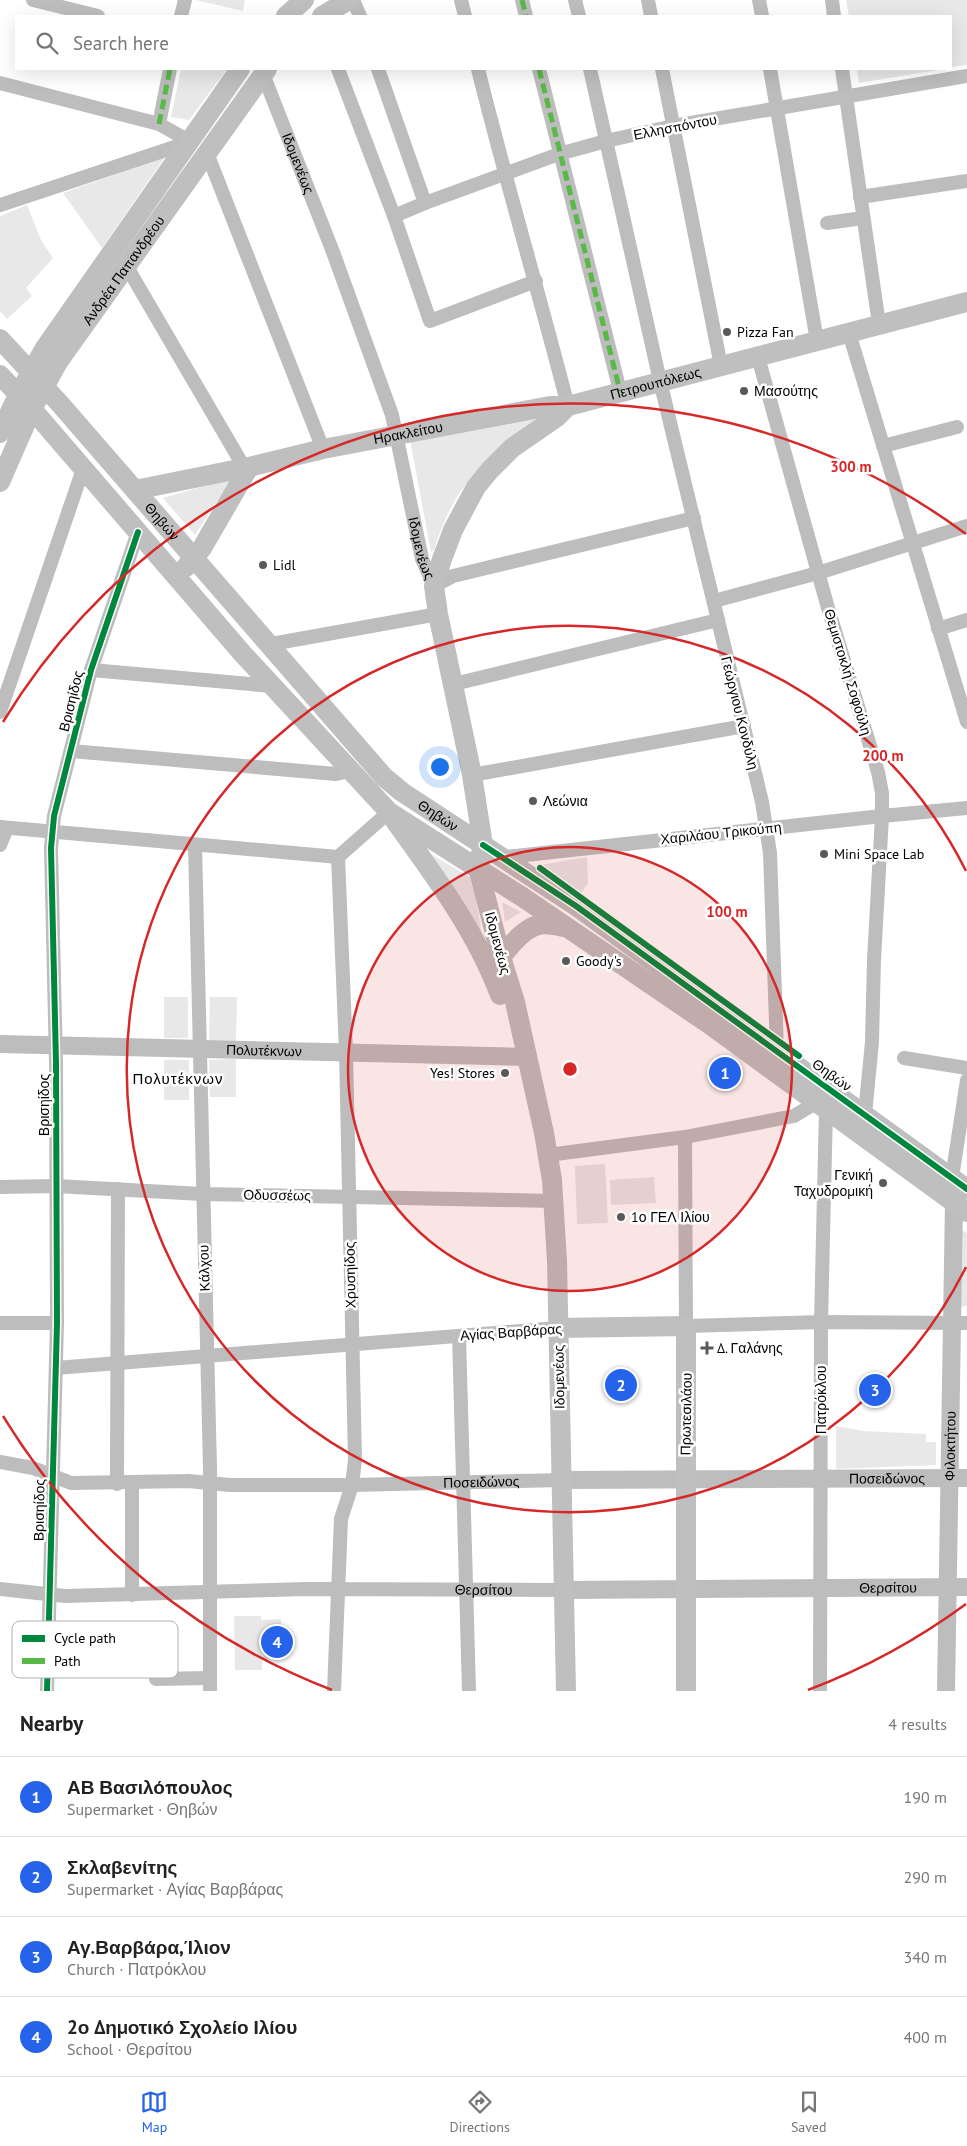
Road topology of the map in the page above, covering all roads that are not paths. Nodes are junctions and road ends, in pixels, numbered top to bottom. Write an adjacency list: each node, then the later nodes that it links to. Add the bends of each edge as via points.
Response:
1 (185, 0): 12 (street)
2 (349, 0): 13 (main road)
3 (353, 0): 14 (street)
4 (461, 0): 15 (street)
5 (522, 0): 16 (street)
6 (575, 0): 17 (street)
7 (648, 0): 18 (street)
8 (759, 0): 19 (street)
9 (832, 0): 20 (street)
10 (42, 1): 11 (street)
11 (94, 15)
12 (181, 15)
13 (324, 15)
14 (360, 15)
15 (465, 15)
16 (526, 15)
17 (578, 15)
18 (651, 15)
19 (762, 15)
20 (834, 15)
21 (170, 70): 36 (street)
22 (239, 70): 39 (main road, Ανδρέα Παπανδρέου)
23 (338, 70): 46 (street)
24 (378, 70): 44 (street)
25 (478, 70): 41 (street)
26 (539, 70): 40 (street)
27 (590, 70): 38 (street, Γεώργιου Κονδύλη)
28 (662, 70): 37 (street)
29 (770, 70): 35 (street)
30 (842, 70): 34 (street)
31 (265, 72): 39 (main road, Ανδρέα Παπανδρέου); 66 (street, Ιδομενέως, via 392,415)
32 (967, 76): 34 (street, Ελλησπόντου)
33 (0, 83): 36 (street)
34 (847, 97): 35 (street, Ελλησπόντου); 43 (street)
35 (776, 108): 37 (street, Ελλησπόντου); 55 (street)
36 (159, 124): 39 (street)
37 (674, 126): 38 (street, Ελλησπόντου); 57 (street)
38 (606, 141): 40 (street, Ελλησπόντου); 60 (street, Γεώργιου Κονδύλη)
39 (198, 147): 45 (street); 49 (main road, Ανδρέα Παπανδρέου); 59 (main road, Ανδρέα Παπανδρέου, via 73,308); 68 (street)
40 (559, 154): 41 (street, Ελλησπόντου); 61 (street)
41 (505, 175): 44 (street, Ελλησπόντου); 50 (street)
42 (967, 181): 43 (street)
43 (860, 197): 47 (street)
44 (425, 203): 46 (street, Ελλησπόντου)
45 (0, 205)
46 (394, 216): 50 (street, via 430,321)
47 (863, 218): 48 (street); 52 (street)
48 (827, 223)
49 (127, 267): 59 (main road, Ανδρέα Παπανδρέου, via 58,362); 69 (street, via 241,462)
50 (536, 281): 63 (street)
51 (967, 303): 52 (main road, Πετρουπόλεως)
52 (879, 324): 53 (main road, Πετρουπόλεως)
53 (849, 333): 55 (main road, Πετρουπόλεως); 67 (street)
54 (0, 339): 59 (main road, Θηβών)
55 (817, 341): 56 (main road, Πετρουπόλεως)
56 (758, 357): 57 (main road, Πετρουπόλεως); 78 (street, Θεμιστοκλή Σοφούλη)
57 (722, 366): 60 (main road, Πετρουπόλεως)
58 (0, 375): 62 (main road, Θηβών)
59 (38, 379): 62 (main road, Ανδρέα Παπανδρέου); 72 (main road, Θηβών)
60 (660, 381): 61 (main road, Πετρουπόλεως); 73 (street, Γεώργιου Κονδύλη)
61 (620, 391): 63 (main road, Πετρουπόλεως)
62 (25, 402): 65 (main road, Ανδρέα Παπανδρέου); 70 (main road, Θηβών); 71 (main road, Ανδρέα Παπανδρέου)
63 (568, 406): 66 (main road, Ηρακλείτου, via 550,406); 80 (main road, Πετρουπόλεως, via 512,448 476,487 454,530)
64 (957, 427): 67 (street)
65 (0, 434)
66 (396, 434): 68 (main road, Ηρακλείτου); 80 (street, Ιδομενέως, via 422,559)
67 (883, 446): 76 (street)
68 (323, 449): 69 (main road, Ηρακλείτου)
69 (249, 467): 72 (main road, Ηρακλείτου); 77 (main road)
70 (84, 468): 75 (main road, Θηβών); 90 (street)
71 (0, 482)
72 (135, 490): 77 (main road, Θηβών)
73 (694, 518): 80 (street, via 453,576); 81 (street, Γεώργιου Κονδύλη)
74 (967, 526): 76 (street)
75 (138, 532): 79 (main road, Θηβών); 87 (street, Βρισηίδος)
76 (912, 544): 78 (street); 85 (street)
77 (194, 559): 79 (main road); 86 (main road, Θηβών)
78 (818, 573): 81 (street); 98 (street, Θεμιστοκλή Σοφούλη, via 878,772)
79 (176, 576): 89 (main road, Θηβών)
80 (434, 586): 82 (main road, Ιδομενέως)
81 (714, 601): 83 (street, Γεώργιου Κονδύλη)
82 (438, 614): 86 (street); 88 (main road, Ιδομενέως)
83 (718, 620): 88 (street); 92 (street, Γεώργιου Κονδύλη)
84 (967, 620): 85 (street)
85 (938, 630): 91 (street)
86 (267, 643): 104 (main road, Θηβών, via 384,777)
87 (91, 670): 89 (street); 93 (street, Βρισηίδος)
88 (454, 684): 95 (main road, Ιδομενέως)
89 (272, 686): 94 (main road, Θηβών)
90 (0, 712)
91 (966, 718)
92 (744, 726): 95 (street); 100 (street, Γεώργιου Κονδύλη)
93 (71, 752): 94 (street, via 336,774); 101 (street, Βρισηίδος)
94 (350, 771): 97 (main road, Θηβών)
95 (472, 775): 104 (main road, Ιδομενέως)
96 (967, 808): 98 (street, Χαριλάου Τρικούπη)
97 (389, 812): 105 (street); 107 (main road, Θηβών); 110 (main road, Ιδομενέως, via 466,925 502,1002)
98 (882, 816): 100 (street, Χαριλάου Τρικούπη); 121 (street, Θεμιστοκλή Σοφούλη, via 872,1042)
99 (3, 827): 101 (street); 102 (street)
100 (767, 828): 106 (street, Χαριλάου Τρικούπη); 114 (street, Γεώργιου Κονδύλη)
101 (53, 830): 103 (street); 112 (street, Βρισηίδος)
102 (0, 845)
103 (195, 845): 105 (street); 113 (street, Κάλχου)
104 (484, 845): 106 (main road, Θηβών); 107 (main road, Ιδομενέως)
105 (338, 857): 115 (street, Χρυσηίδος)
106 (500, 857): 107 (street, Χαριλάου Τρικούπη); 114 (main road, Θηβών, via 576,906)
107 (478, 868): 108 (main road, Θηβών); 109 (main road, Ιδομενέως)
108 (564, 926): 109 (main road, via 544,924 534,927 518,938); 120 (main road, Θηβών)
109 (501, 957): 110 (main road, Ιδομενέως)
110 (522, 1036): 116 (main road, Ιδομενέως)
111 (0, 1044): 112 (street, Πολυτέκνων)
112 (56, 1045): 113 (street, Πολυτέκνων); 124 (street, Βρισηίδος)
113 (200, 1049): 115 (street, Πολυτέκνων); 127 (street, Κάλχου)
114 (777, 1050): 121 (main road, Θηβών)
115 (346, 1052): 116 (street, Πολυτέκνων); 129 (street, Χρυσηίδος)
116 (527, 1057): 123 (main road, Ιδομενέως)
117 (904, 1058): 118 (street)
118 (967, 1068)
119 (967, 1080): 128 (street)
120 (821, 1105): 122 (street, via 794,1116); 128 (main road, Θηβών); 131 (street, Πατρόκλου)
121 (865, 1114): 128 (main road, Θηβών)
122 (685, 1137): 123 (street); 135 (street, Πρωτεσιλάου)
123 (548, 1156): 130 (main road, Ιδομενέως)
124 (56, 1186): 125 (street, Οδυσσέως); 126 (street, Οδυσσέως); 134 (street, Βρισηίδος)
125 (0, 1187)
126 (118, 1189): 127 (street, Οδυσσέως); 140 (street)
127 (202, 1194): 129 (street, Οδυσσέως); 139 (street, Κάλχου)
128 (960, 1195): 133 (street, Φιλοκτήτου)
129 (348, 1196): 130 (street, Οδυσσέως); 138 (street, Χρυσηίδος)
130 (554, 1201): 136 (main road, Ιδομενέως)
131 (821, 1322): 133 (street, Αγίας Βαρβάρας); 135 (street, Αγίας Βαρβάρας); 144 (street, Πατρόκλου)
132 (0, 1323): 134 (street)
133 (959, 1323): 145 (street, Φιλοκτήτου)
134 (57, 1324): 141 (street, Βρισηίδος)
135 (686, 1326): 136 (main road, Αγίας Βαρβάρας); 147 (main road, Πρωτεσιλάου)
136 (558, 1328): 137 (street, Αγίας Βαρβάρας); 148 (main road, Ιδομενέως)
137 (459, 1336): 138 (street, Αγίας Βαρβάρας); 151 (street)
138 (352, 1345): 139 (street, Αγίας Βαρβάρας); 153 (street, Χρυσηίδος, via 355,1460)
139 (207, 1357): 140 (street, Αγίας Βαρβάρας); 149 (street, Κάλχου)
140 (118, 1363): 141 (street, Αγίας Βαρβάρας); 152 (street)
141 (56, 1368): 143 (street, Βρισηίδος)
142 (0, 1462): 143 (street, Ποσειδώνος, via 33,1468)
143 (52, 1477): 152 (street, Ποσειδώνος, via 71,1483); 162 (street, Βρισηίδος)
144 (820, 1478): 145 (street, Ποσειδώνος); 147 (street, Ποσειδώνος); 156 (street, Πατρόκλου)
145 (948, 1478): 146 (street, Ποσειδώνος); 154 (street, Φιλοκτήτου)
146 (967, 1478)
147 (685, 1479): 148 (street, Ποσειδώνος); 161 (main road, Πρωτεσιλάου)
148 (562, 1480): 151 (street, Ποσειδώνος); 160 (main road, Ιδομενέως)
149 (210, 1482): 150 (street, Ποσειδώνος); 153 (street, Ποσειδώνος, via 230,1485); 163 (street, Κάλχου)
150 (132, 1483): 152 (street, Ποσειδώνος); 164 (street)
151 (462, 1483): 153 (street, Ποσειδώνος); 159 (street)
152 (117, 1484)
153 (352, 1485): 158 (street, Χρυσηίδος, via 342,1519)
154 (947, 1587): 155 (street, Θερσίτου); 156 (street, Θερσίτου); 175 (street, Φιλοκτήτου)
155 (967, 1587)
156 (821, 1588): 161 (street, Θερσίτου); 174 (street, Πατρόκλου)
157 (0, 1589): 162 (street, Θερσίτου)
158 (338, 1589): 159 (street, Θερσίτου); 163 (street, Θερσίτου); 170 (street, Χρυσηίδος)
159 (465, 1590): 160 (street, Θερσίτου); 171 (street)
160 (564, 1590): 161 (street, Θερσίτου); 172 (main road, Ιδομενέως)
161 (686, 1590): 173 (main road, Πρωτεσιλάου)
162 (50, 1593): 164 (street, Θερσίτου, via 65,1596); 165 (street, Βρισηίδος)
163 (210, 1593): 164 (street, Θερσίτου); 168 (street, Κάλχου)
164 (132, 1595)
165 (49, 1621)
166 (47, 1678): 169 (street, Βρισηίδος)
167 (156, 1679): 168 (street)
168 (210, 1684)
169 (47, 1691)
170 (334, 1691)
171 (469, 1691)
172 (566, 1691)
173 (686, 1691)
174 (820, 1691)
175 (946, 1691)

